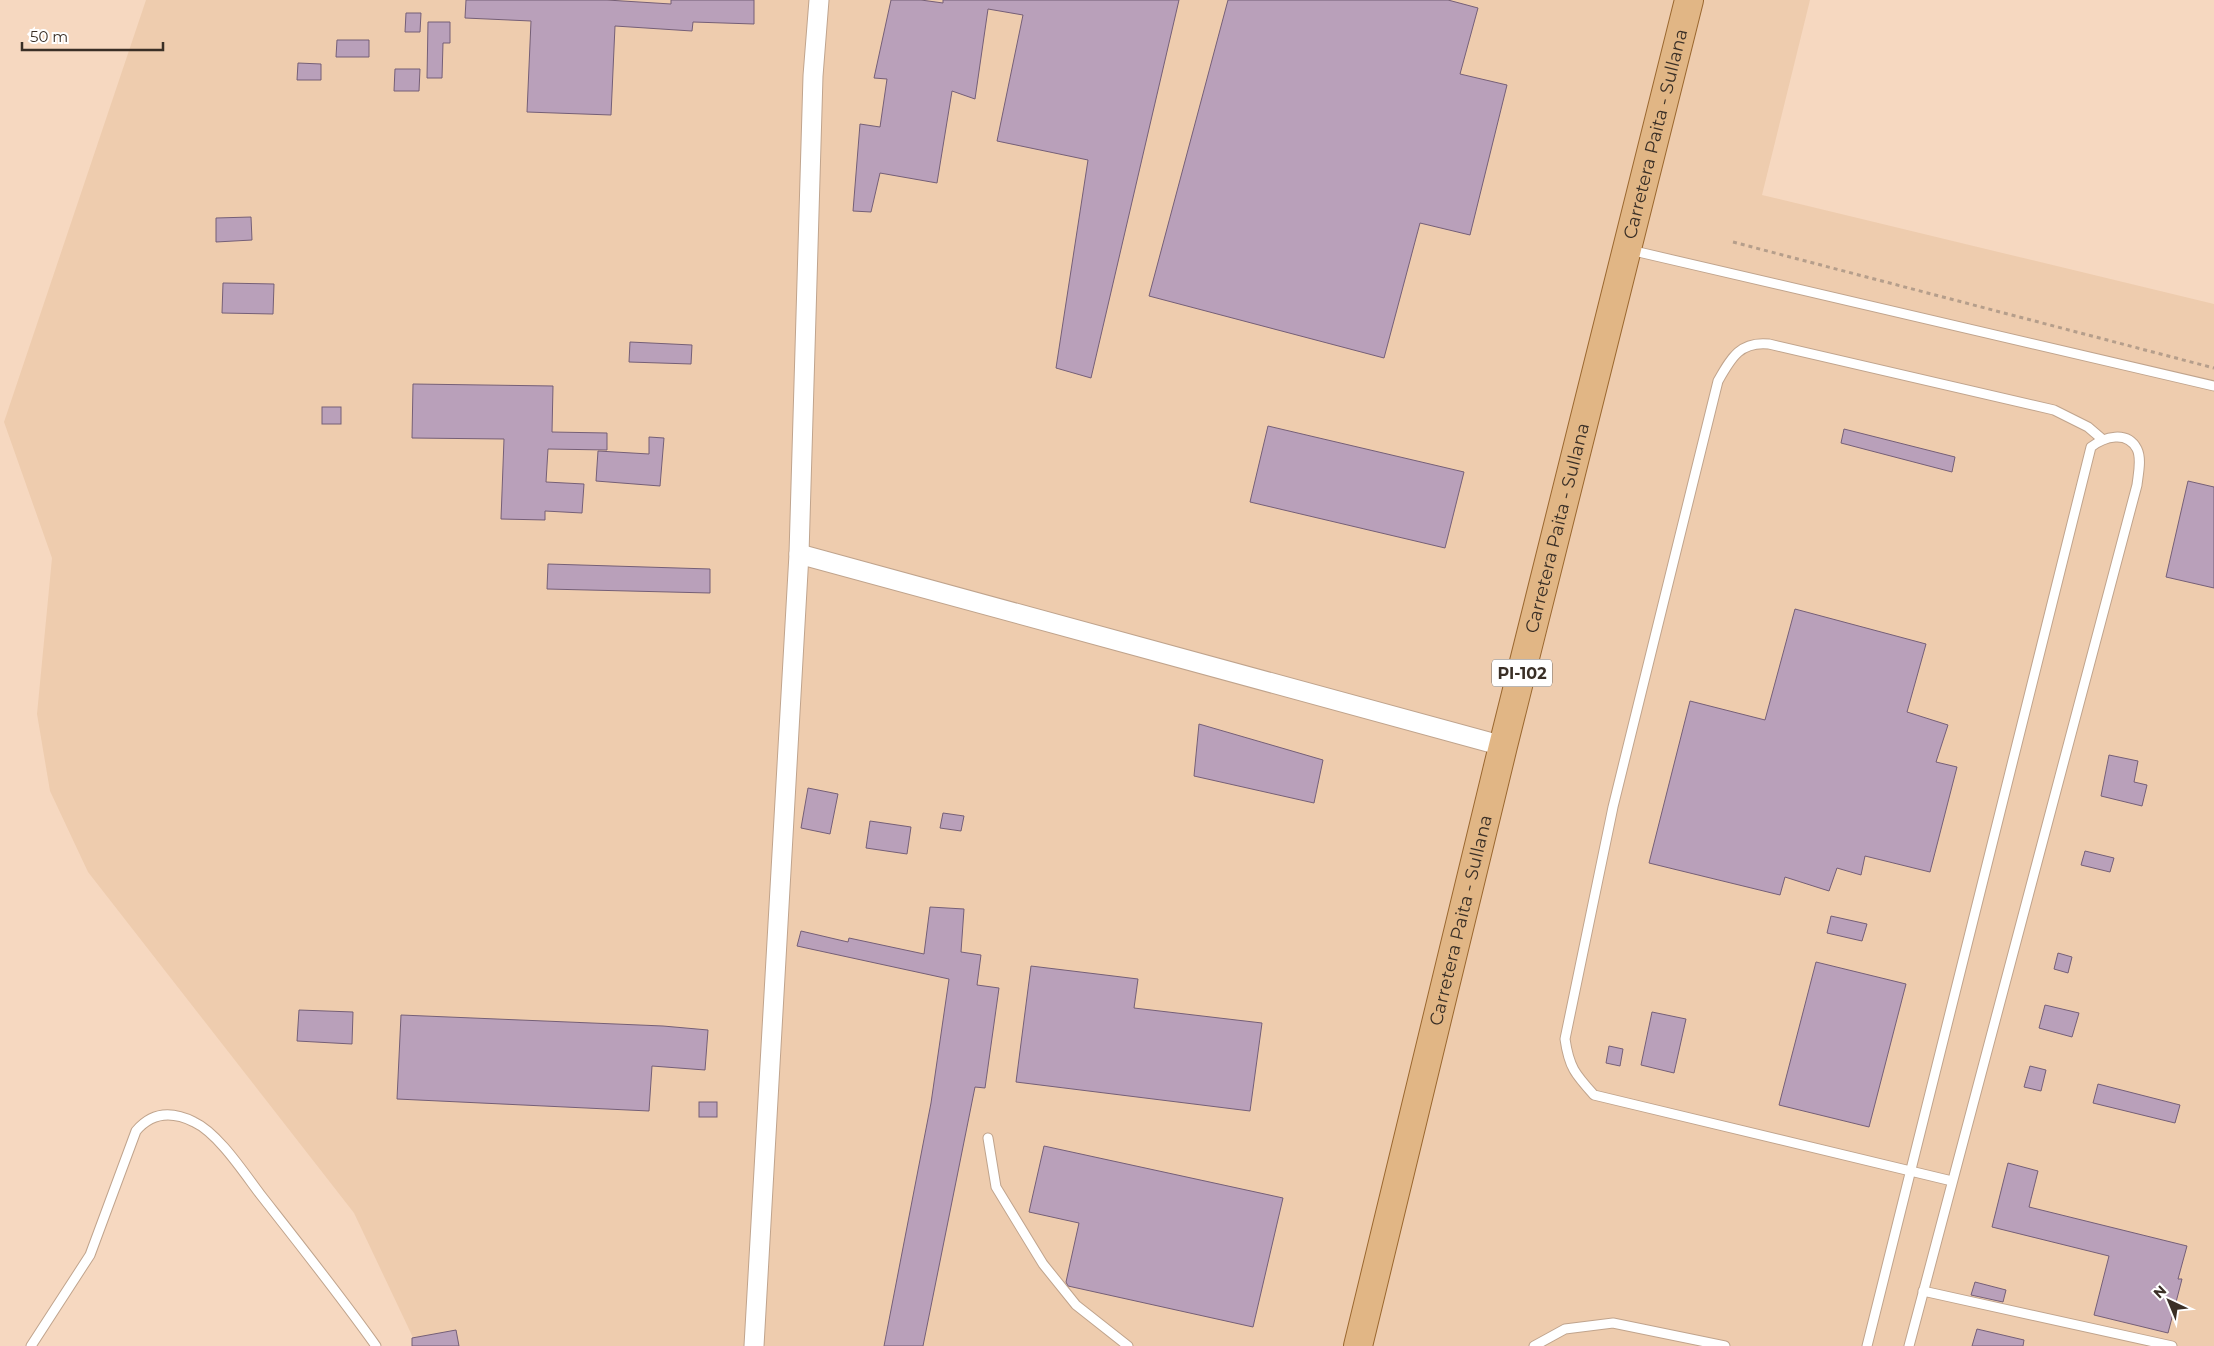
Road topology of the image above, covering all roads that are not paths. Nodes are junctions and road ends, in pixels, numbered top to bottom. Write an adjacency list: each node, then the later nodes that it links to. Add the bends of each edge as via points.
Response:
1 (819, 0): 6 (street, via 813,76)
2 (1689, 0): 3 (main road, Carretera Paita - Sullana / PI-102)
3 (1627, 249): 4 (lane); 7 (main road, Carretera Paita - Sullana / PI-102)
4 (2214, 386)
5 (2102, 439): 9 (lane, via 2092,447); 9 (lane, via 2088,427 2054,410 1769,344 1755,342 1742,349 1730,360 1718,381 1613,807 1564,1039 1568,1059 1576,1075 1594,1095); 10 (lane, via 2116,436 2137,448 2137,485)
6 (799, 554): 7 (street); 14 (street)
7 (1504, 746): 16 (main road, Carretera Paita - Sullana / PI-102)
8 (988, 1138): 15 (lane, via 996,1187 1043,1264 1076,1305)
9 (1911, 1170): 10 (lane); 19 (lane)
10 (1952, 1181): 11 (lane)
11 (1923, 1291): 20 (lane); 21 (lane)
12 (31, 1346): 13 (lane, via 90,1255 136,1131 157,1115 169,1114 195,1122 221,1144)
13 (376, 1346)
14 (754, 1346)
15 (1128, 1346)
16 (1358, 1346)
17 (1534, 1346): 18 (lane, via 1565,1329 1613,1323)
18 (1725, 1346)
19 (1867, 1346)
20 (1909, 1346)
21 (2172, 1346)

